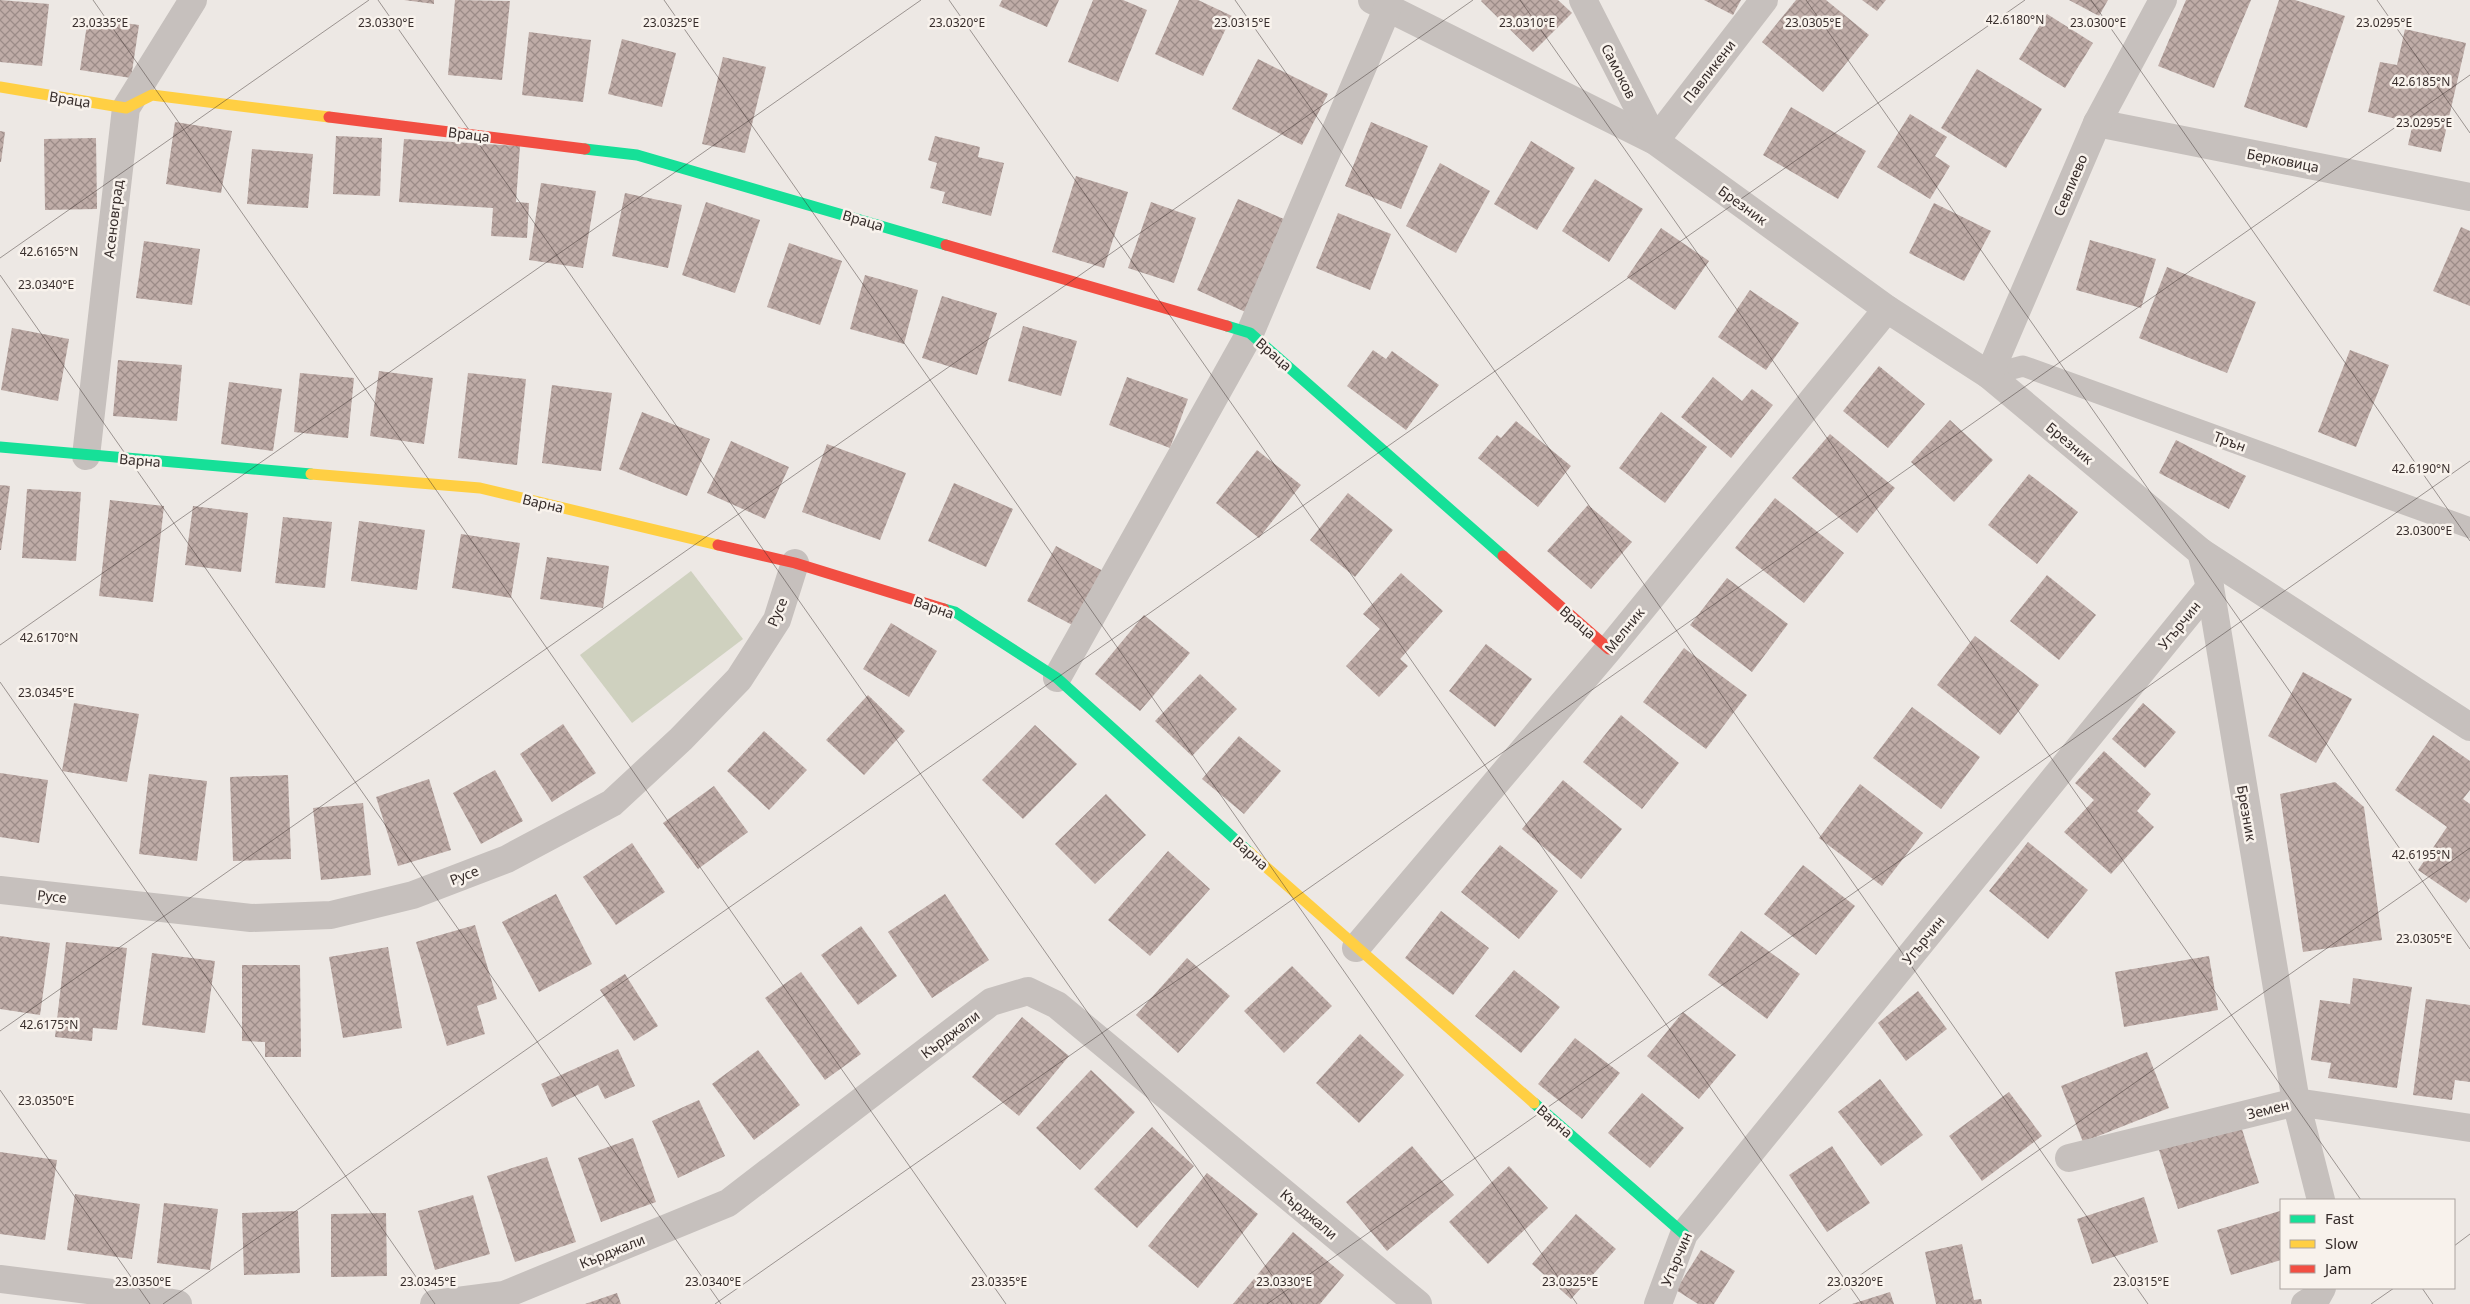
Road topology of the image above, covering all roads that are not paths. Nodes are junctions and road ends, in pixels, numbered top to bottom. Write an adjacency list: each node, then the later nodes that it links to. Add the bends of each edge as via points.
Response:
1 (193, 0): 7 (street, Асеновград)
2 (1583, 0): 9 (street, Самоков)
3 (1764, 0): 9 (street, Павликени)
4 (2162, 0): 8 (street, Севлиево)
5 (1380, 4): 9 (street, Брезник); 12 (street)
6 (0, 87): 7 (street, Враца)
7 (126, 108): 12 (street, Враца, via 152,95 637,155); 15 (street, Асеновград)
8 (2097, 123): 10 (street, Берковица); 13 (street, Севлиево)
9 (1654, 141): 11 (street, Брезник)
10 (2470, 197)
11 (1887, 309): 13 (street, Брезник); 20 (street, Мелник)
12 (1250, 333): 20 (street, Враца); 21 (street)
13 (1989, 375): 16 (lane, Трън, via 2023,366); 17 (street, Брезник)
14 (0, 447): 15 (street, Варна)
15 (86, 456): 18 (street, Варна, via 480,488)
16 (2470, 528)
17 (2201, 552): 19 (street, Брезник); 22 (street)
18 (794, 563): 21 (street, Варна, via 955,612); 23 (street, Русе, via 777,620 743,672 681,738 612,803 507,859 413,895 331,915 251,918)
19 (2210, 587): 25 (street, Брезник); 29 (street, Угърчин)
20 (1609, 649): 24 (street, Мелник)
21 (1057, 678): 24 (street, Варна)
22 (2470, 727)
23 (0, 890)
24 (1356, 948): 29 (street, Варна)
25 (2296, 1102): 26 (street, Земен); 27 (street, Земен); 28 (street, Брезник)
26 (2470, 1128)
27 (2069, 1158)
28 (2321, 1199)
29 (1684, 1234): 35 (street, Угърчин)
30 (0, 1279): 32 (street)
31 (2321, 1289): 36 (street, via 2317,1297)
32 (178, 1304)
33 (434, 1304): 34 (street, Кърджали, via 504,1295 728,1203 991,1002 1028,991 1056,1005)
34 (1418, 1304)
35 (1658, 1304)
36 (2305, 1304)

